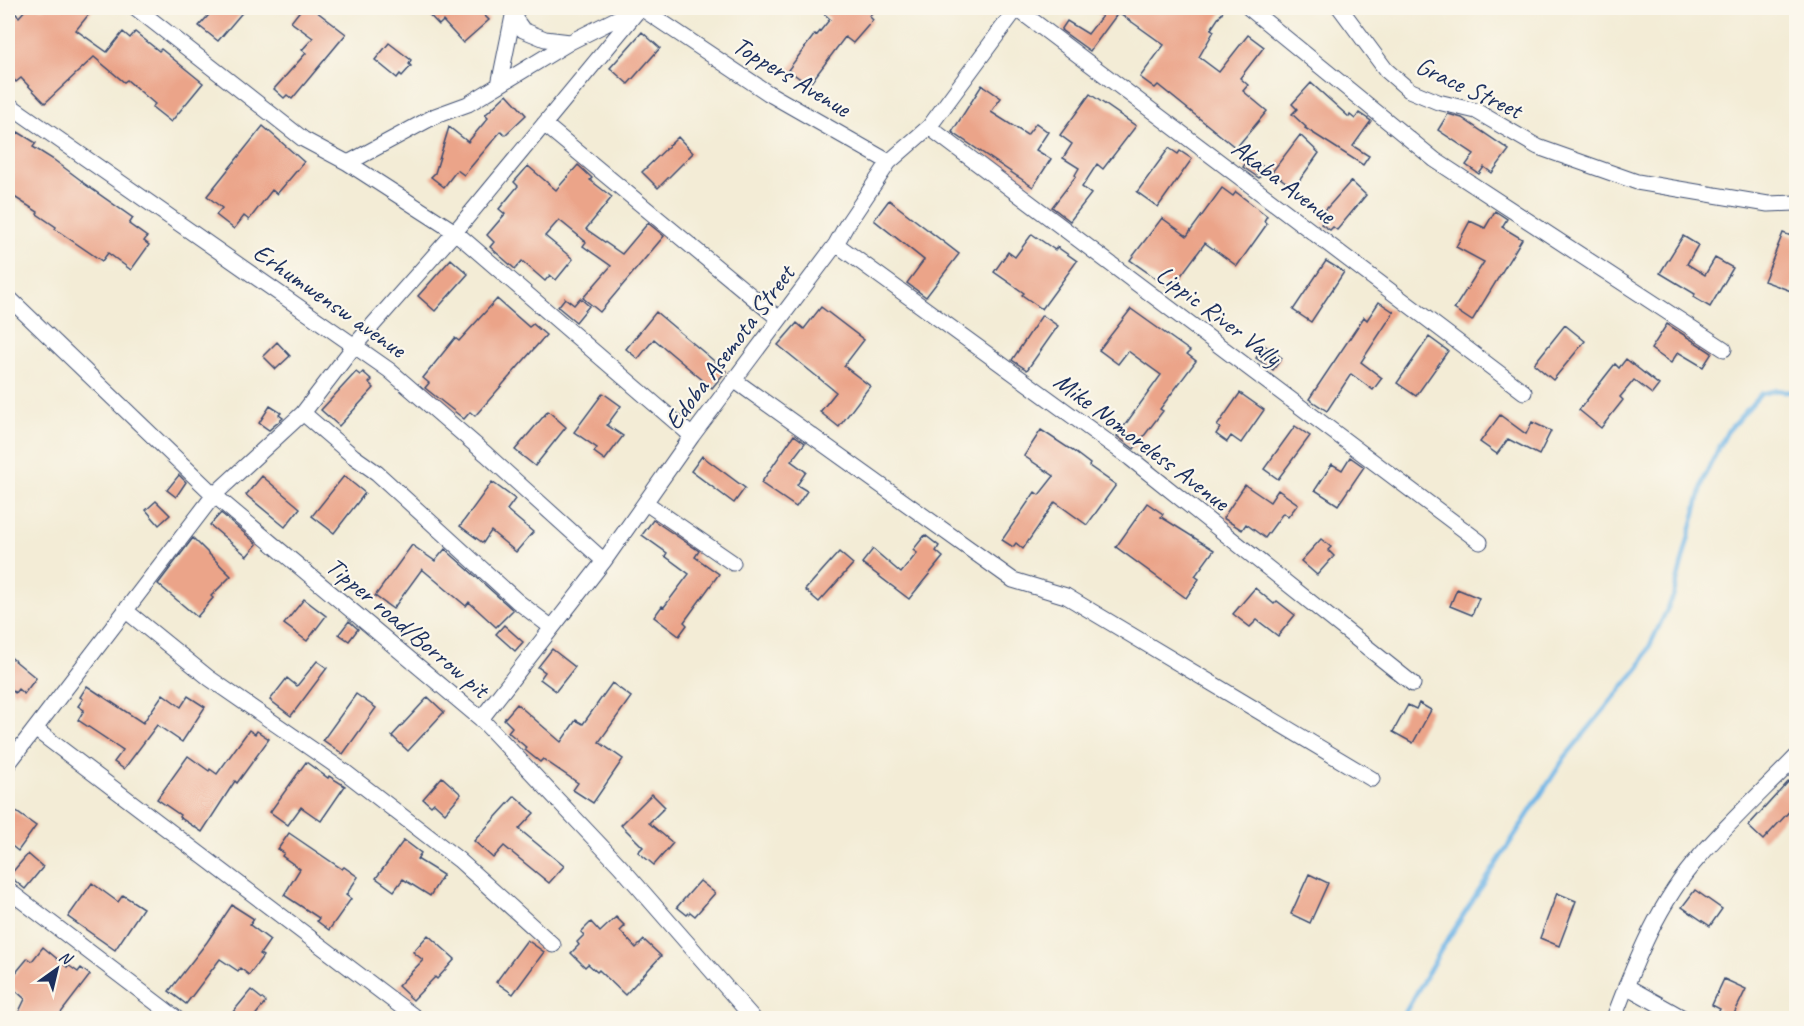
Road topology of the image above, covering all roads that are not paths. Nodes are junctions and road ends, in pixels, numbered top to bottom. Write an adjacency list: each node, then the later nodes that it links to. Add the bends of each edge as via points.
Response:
1 (136, 8): 13 (street, via 303,140)
2 (640, 8): 7 (street); 10 (street); 12 (street, Toppers Avenue, via 768,93)
3 (1016, 8): 11 (street, Edoba Asemota Street); 22 (street, Akaba Avenue)
4 (1249, 8): 20 (street, via 1435,160)
5 (1340, 8): 14 (street, Grace Street, via 1386,70 1410,90 1476,111 1538,147 1637,182 1768,204)
6 (516, 12): 7 (street, via 523,30 544,39); 8 (street)
7 (570, 42): 8 (street)
8 (499, 85): 13 (street)
9 (8, 104): 19 (street, Erhumwensw avenue)
10 (544, 124): 15 (street); 18 (street)
11 (929, 127): 12 (street, Edoba Asemota Street); 27 (street, Lippic River Vally)
12 (889, 162): 16 (street, Edoba Asemota Street)
13 (348, 163): 15 (street)
14 (1797, 203)
15 (455, 232): 19 (street); 24 (street)
16 (836, 244): 18 (street, Edoba Asemota Street); 32 (street, Mike Nomoreless Avenue, via 1130,458)
17 (8, 297): 25 (street, Tipper road/Borrow pit)
18 (779, 319): 21 (street, Edoba Asemota Street)
19 (355, 345): 23 (street); 28 (street, Erhumwensw avenue, via 398,377)
20 (1724, 349)
21 (734, 380): 24 (street, Edoba Asemota Street); 37 (street, via 1013,580 1066,596)
22 (1524, 392)
23 (303, 413): 25 (street); 31 (street)
24 (692, 436): 26 (street, Edoba Asemota Street)
25 (214, 495): 30 (street); 33 (street, Tipper road/Borrow pit)
26 (646, 503): 28 (street, Edoba Asemota Street); 29 (street)
27 (1480, 542)
28 (604, 561): 31 (street, Edoba Asemota Street)
29 (733, 563)
30 (124, 610): 34 (street); 39 (street, via 209,678 345,772 459,860)
31 (551, 627): 33 (street, Edoba Asemota Street)
32 (1413, 684)
33 (481, 719): 43 (street, Tipper road/Borrow pit, via 620,866)
34 (35, 729): 36 (street); 42 (street)
35 (1797, 757): 40 (street, via 1698,857 1648,934)
36 (8, 764)
37 (1372, 779)
38 (8, 892): 41 (street)
39 (553, 945)
40 (1626, 986): 44 (street); 45 (street)
41 (176, 1018)
42 (416, 1018)
43 (753, 1018)
44 (1614, 1018)
45 (1683, 1018)

